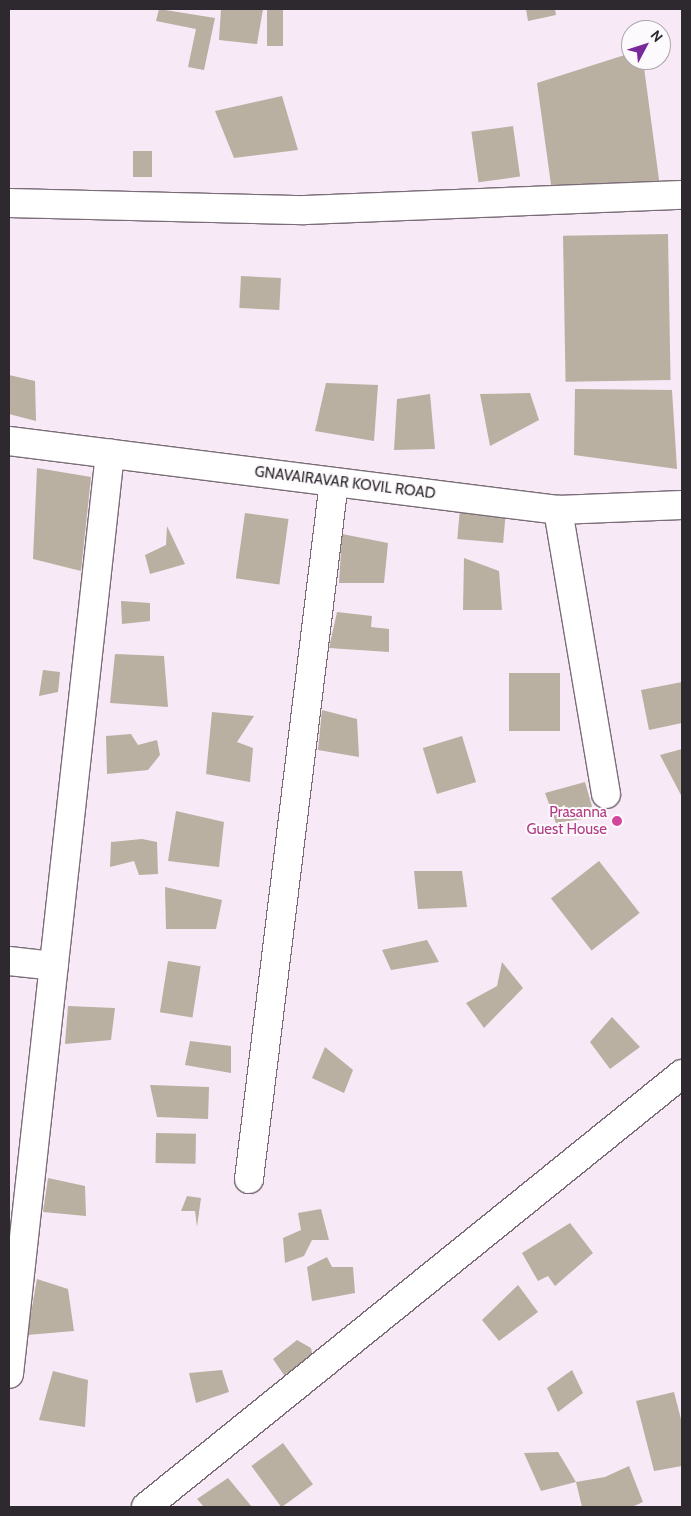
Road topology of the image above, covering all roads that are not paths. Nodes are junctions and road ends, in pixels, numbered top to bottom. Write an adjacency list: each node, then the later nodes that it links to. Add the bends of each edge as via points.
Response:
1 (682, 195): 2 (street, via 305,210)
2 (9, 203)
3 (9, 441): 4 (street, GNAVAIRAVAR KOVIL ROAD)
4 (110, 454): 5 (street, GNAVAIRAVAR KOVIL ROAD); 10 (street)
5 (334, 482): 7 (street, GNAVAIRAVAR KOVIL ROAD); 12 (street)
6 (682, 505): 7 (street, GNAVAIRAVAR KOVIL ROAD)
7 (558, 510): 8 (street)
8 (606, 794)
9 (9, 961): 10 (street)
10 (54, 966): 13 (street)
11 (682, 1074): 14 (street)
12 (249, 1179)
13 (9, 1374)
14 (146, 1507)

